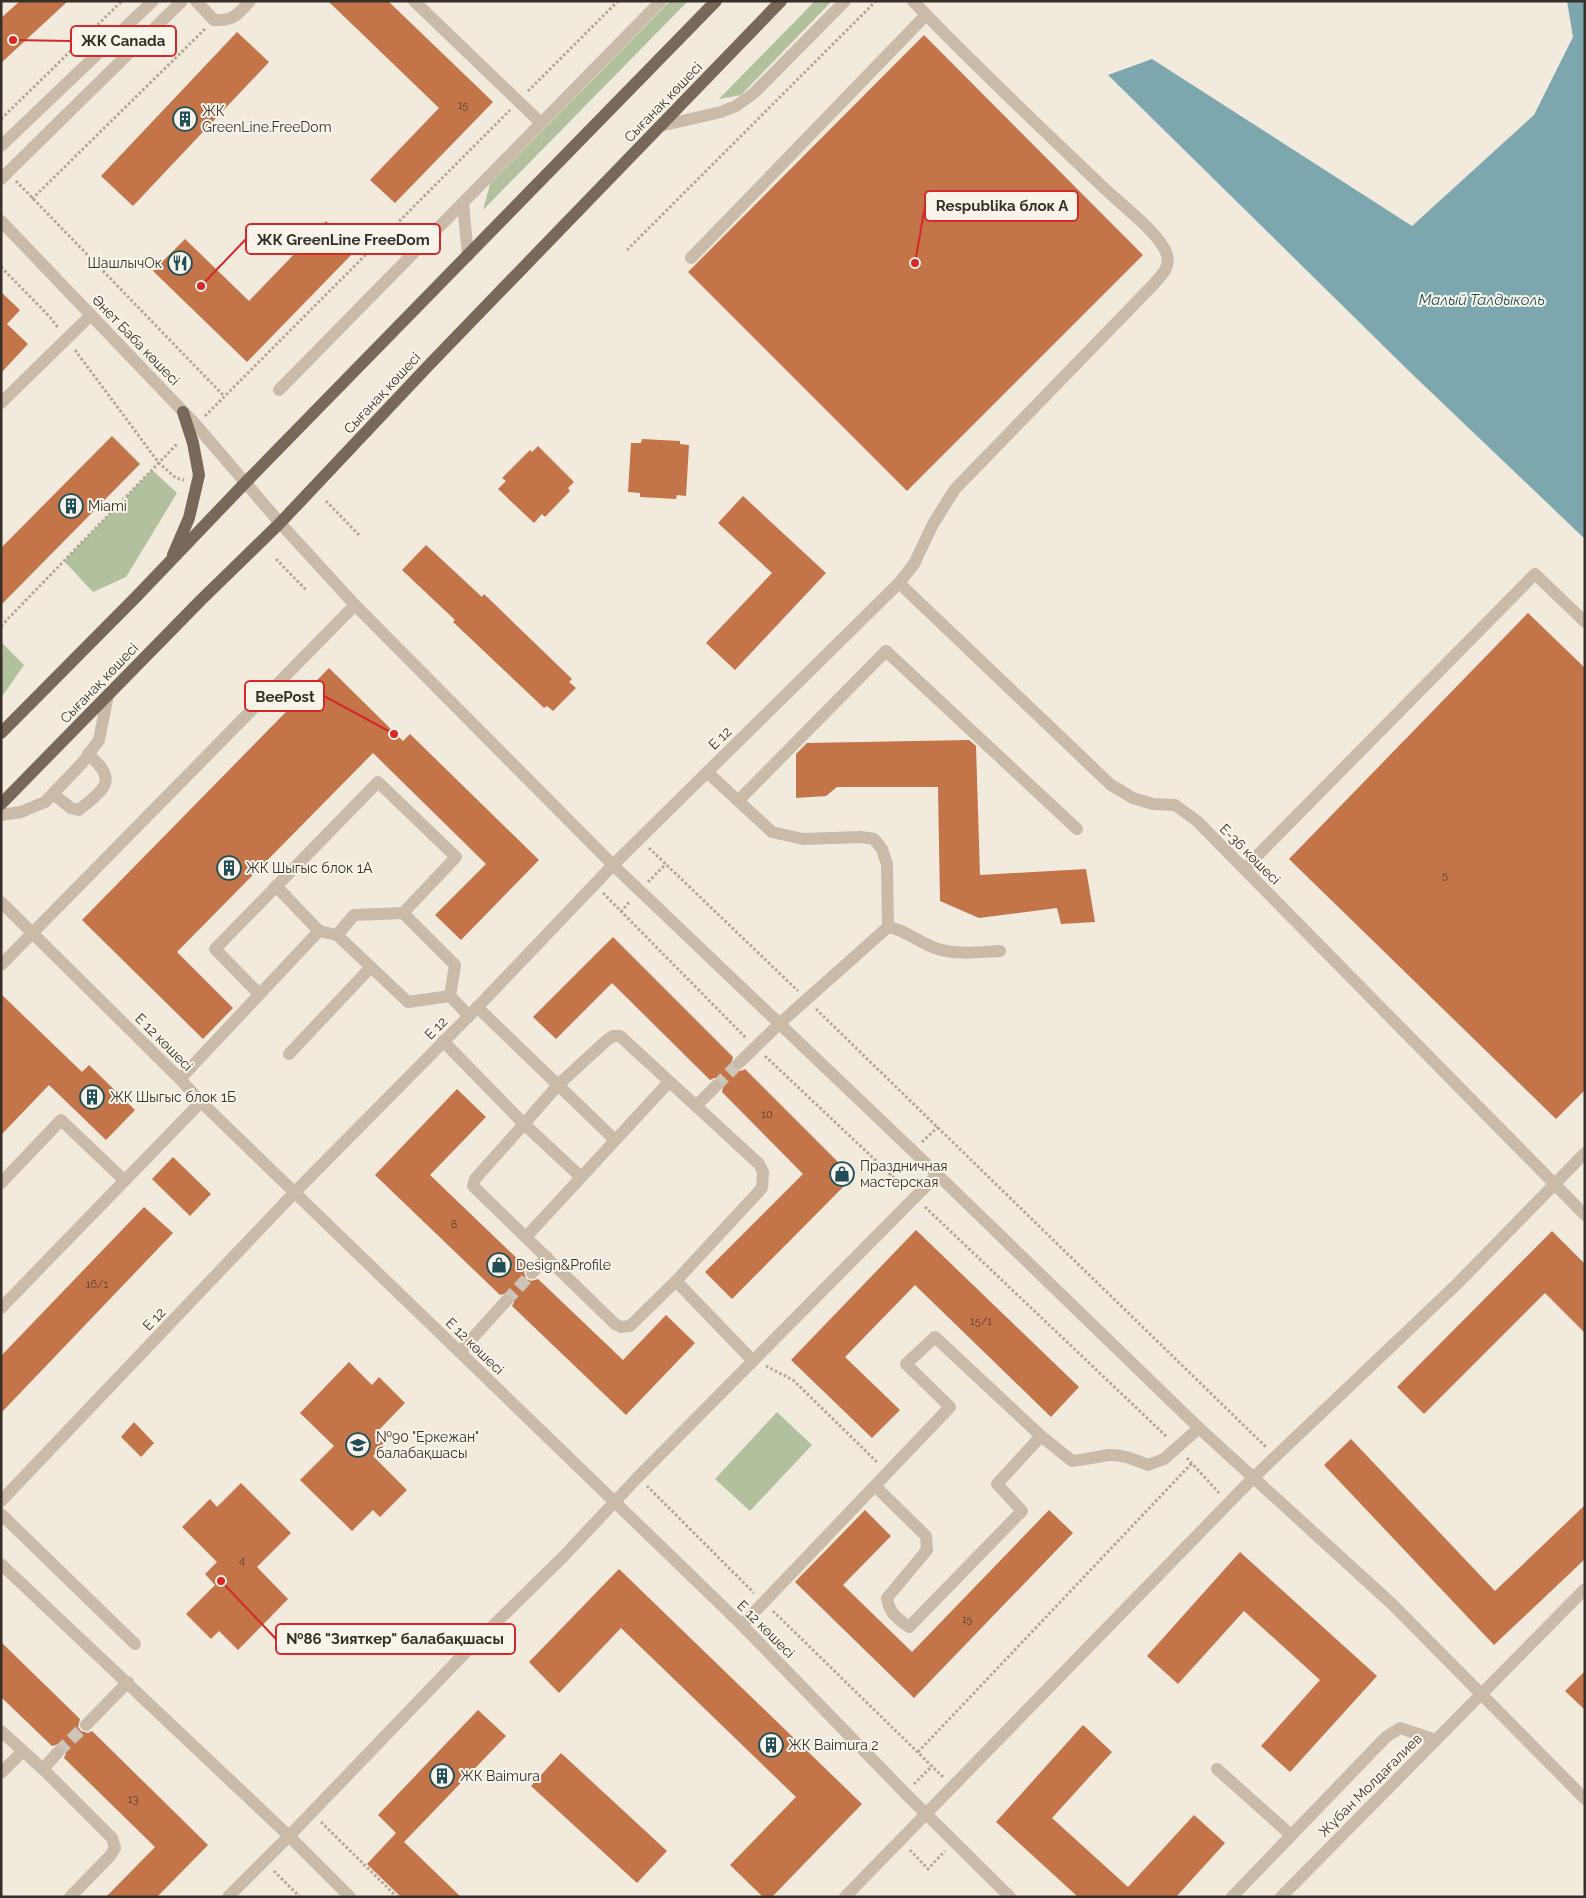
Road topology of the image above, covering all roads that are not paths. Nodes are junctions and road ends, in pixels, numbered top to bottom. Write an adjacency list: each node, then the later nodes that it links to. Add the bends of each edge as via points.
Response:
1 (153, 1): 14 (street)
2 (182, 1): 15 (street)
3 (196, 1): 4 (street, via 214,20 236,17)
4 (250, 1)
5 (414, 1): 12 (street)
6 (661, 1): 12 (street)
7 (716, 1): 18 (main road)
8 (781, 1): 13 (main road, Сығанақ көшесі)
9 (846, 1): 13 (street, via 754,93 736,106)
10 (913, 1): 11 (street)
11 (926, 14): 19 (street); 28 (street, E 12, via 1156,237 1168,256 1168,264 1151,287 955,489 933,524 914,564)
12 (541, 123): 16 (street)
13 (660, 126): 26 (main road, Сығанақ көшесі)
14 (1, 146)
15 (5, 177)
16 (463, 203): 18 (street); 21 (street)
17 (1, 221): 20 (street, Әнет Баба көшесі)
18 (468, 256): 25 (main road)
19 (691, 258)
20 (91, 315): 22 (street); 23 (street, Әнет Баба көшесі)
21 (279, 390)
22 (1, 403)
23 (183, 412): 24 (main road)
24 (192, 429): 25 (street); 27 (main road, via 199,475 189,518)
25 (245, 483): 26 (street); 27 (main road)
26 (280, 523): 29 (street); 31 (main road, Сығанақ көшесі)
27 (170, 562): 32 (main road)
28 (899, 583): 34 (street, E 12); 41 (street, Е-36 көшесі, via 1110,785 1133,798 1154,804 1176,805)
29 (355, 605): 40 (street); 47 (street)
30 (1585, 622): 41 (street, via 1535,574)
31 (108, 695): 33 (street, via 99,740); 37 (main road, Сығанақ көшесі)
32 (1, 733)
33 (88, 754): 35 (street); 35 (street, via 106,776 101,791 79,810)
34 (707, 772): 36 (street); 40 (street, E 12)
35 (53, 794): 38 (street, via 44,802 21,812)
36 (739, 800): 39 (street, via 886,651); 45 (street, via 772,832 803,839 874,839 887,864)
37 (1, 804)
38 (1, 815)
39 (1077, 829)
40 (613, 865): 54 (street, E 12); 55 (street)
41 (1244, 869): 72 (street, Е-36 көшесі)
42 (276, 886): 44 (street, via 378,782 456,857); 46 (street); 52 (street, via 215,949)
43 (1, 902): 47 (street, Е 12 көшесі)
44 (403, 913): 48 (street, via 354,915); 53 (street, via 455,965)
45 (888, 927): 49 (street, via 938,949); 55 (street)
46 (320, 931): 48 (street); 52 (street)
47 (33, 933): 50 (street); 59 (street, Е 12 көшесі)
48 (337, 935): 51 (street)
49 (1000, 951)
50 (1, 965)
51 (371, 967): 53 (street, via 408,1002); 57 (street)
52 (259, 994): 59 (street)
53 (450, 996): 54 (street)
54 (473, 1011): 56 (street, E 12); 61 (street)
55 (780, 1024): 58 (street); 68 (street)
56 (443, 1041): 65 (street); 73 (street, E 12)
57 (289, 1054)
58 (739, 1063)
59 (180, 1079): 63 (street, Е 12 көшесі)
60 (669, 1082): 61 (street, via 620,1036 613,1036); 64 (street); 66 (street)
61 (558, 1085): 65 (street); 66 (street)
62 (716, 1086): 64 (street)
63 (201, 1102): 70 (street); 73 (street, Е 12 көшесі)
64 (696, 1106): 78 (street, via 759,1164 764,1179 762,1188)
65 (524, 1124): 69 (street); 75 (street, via 473,1182 475,1189)
66 (615, 1140): 69 (street)
67 (1585, 1153): 72 (street)
68 (937, 1175): 82 (street); 83 (street)
69 (581, 1177): 75 (street)
70 (124, 1180): 71 (street, via 61,1120); 80 (street)
71 (1, 1183)
72 (1556, 1184): 74 (street, Е-36 көшесі); 85 (street, via 1457,1284)
73 (295, 1192): 81 (street, Е 12 көшесі); 87 (street, E 12)
74 (1585, 1215)
75 (526, 1236): 76 (street)
76 (547, 1257): 77 (street); 78 (street, via 621,1327 630,1326)
77 (532, 1273)
78 (676, 1281): 82 (street)
79 (506, 1301): 81 (street)
80 (1, 1308)
81 (460, 1352): 88 (street, Е 12 көшесі)
82 (753, 1361): 88 (street)
83 (1199, 1428): 84 (street, via 1164,1459 1148,1465 1110,1455 1072,1461); 85 (street)
84 (1040, 1436): 86 (street, via 935,1337 906,1364 950,1406); 86 (street, via 997,1484 1022,1511 909,1628 893,1615 887,1598 927,1550 926,1536)
85 (1254, 1477): 95 (street, via 1392,1604); 105 (street)
86 (875, 1486): 92 (street)
87 (1, 1501)
88 (614, 1501): 92 (street, Е 12 көшесі); 107 (street)
89 (1, 1514): 93 (street)
90 (1, 1564): 94 (street)
91 (1585, 1589): 95 (street, Жұбан Молдағалиев)
92 (742, 1625): 105 (street, Е 12 көшесі)
93 (135, 1644)
94 (128, 1682): 96 (street); 107 (street)
95 (1481, 1695): 98 (street, Жұбан Молдағалиев); 104 (street)
96 (86, 1725)
97 (1, 1731): 99 (street)
98 (1436, 1740): 106 (street, via 1400,1728 1393,1732); 114 (street, Жұбан Молдағалиев)
99 (23, 1751): 101 (street); 103 (street)
100 (58, 1752): 101 (street)
101 (43, 1769): 108 (street, via 112,1838 115,1848)
102 (1217, 1769): 106 (street)
103 (1, 1774)
104 (1585, 1799)
105 (926, 1814): 111 (street); 112 (street, Е 12 көшесі)
106 (1290, 1835): 113 (street)
107 (289, 1836): 109 (street); 110 (street)
108 (70, 1897)
109 (228, 1897)
110 (350, 1897)
111 (845, 1897)
112 (1010, 1897)
113 (1232, 1897)
114 (1281, 1897)

